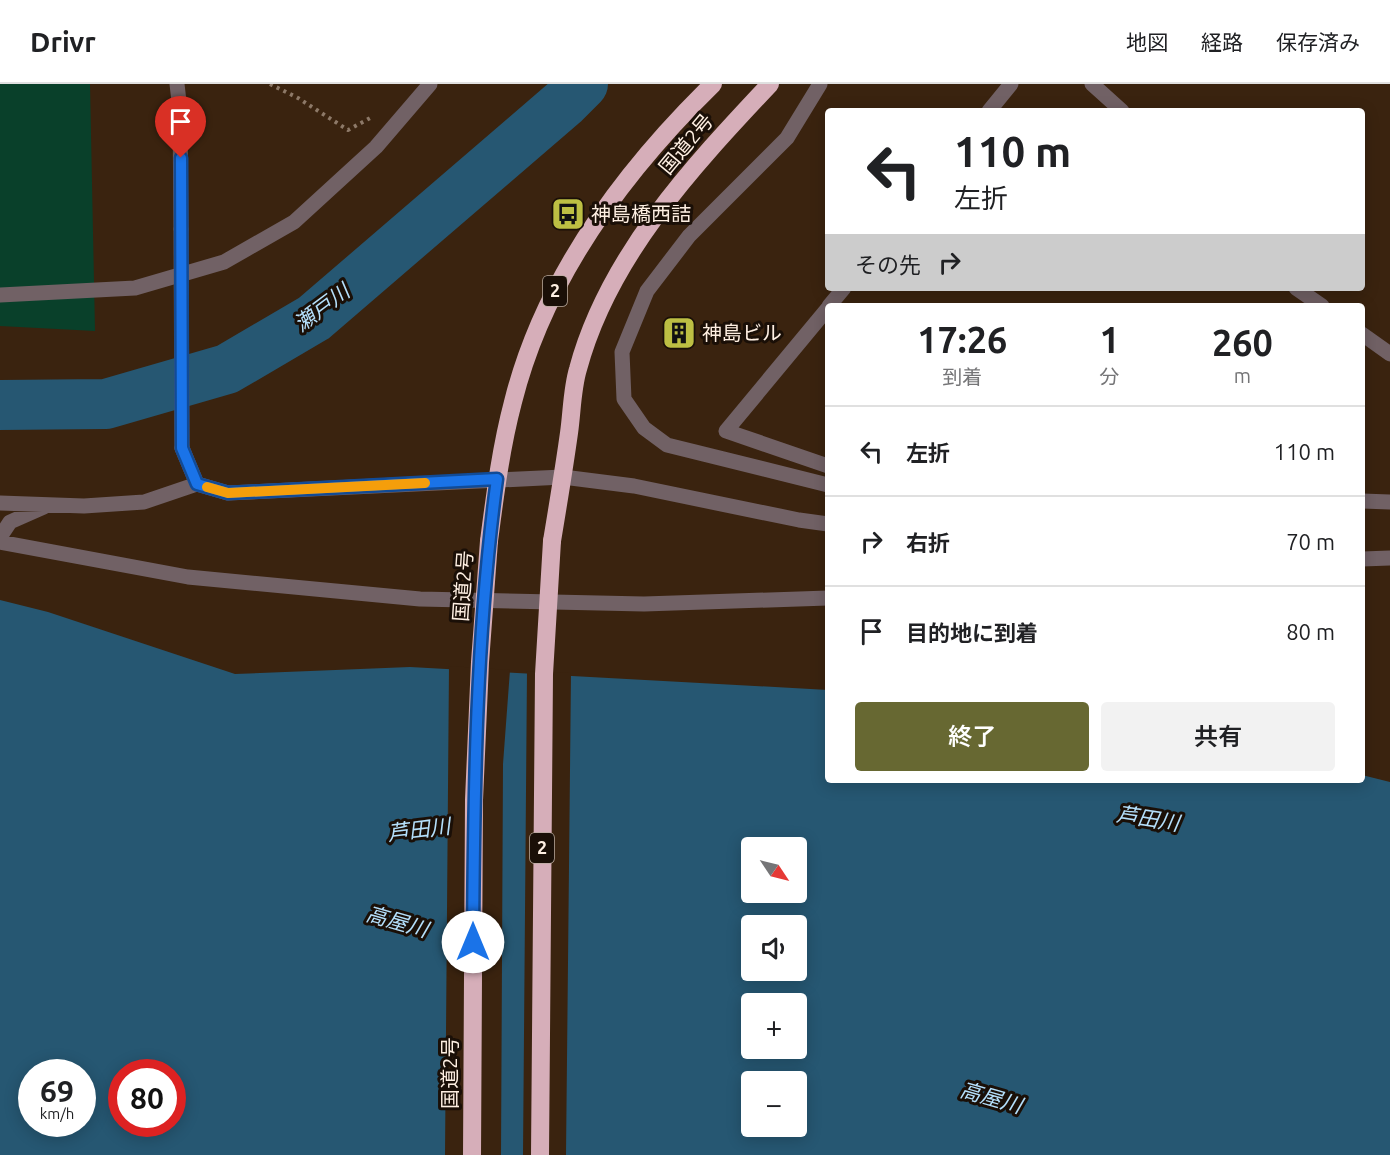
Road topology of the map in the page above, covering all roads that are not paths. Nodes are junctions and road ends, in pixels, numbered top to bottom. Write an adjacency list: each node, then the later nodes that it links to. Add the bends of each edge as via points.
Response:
1 (177, 84): 23 (street, bridge, via 182,448)
2 (430, 84): 12 (street, via 376,147 294,222 224,262 135,288)
3 (712, 84): 22 (highway, 国道2号 / 2, via 637,166 595,221 560,280 534,337 513,400)
4 (770, 84): 21 (highway, 国道2号 / 2, via 664,205 624,262 605,298 577,371)
5 (820, 84): 19 (street, via 787,138 689,236 647,291 622,352 624,399 644,428 667,445)
6 (1011, 84): 8 (street)
7 (1092, 84): 9 (street)
8 (991, 108)
9 (1119, 108)
10 (842, 291): 13 (street)
11 (1300, 291): 14 (street)
12 (0, 295)
13 (832, 303)
14 (1318, 303)
15 (825, 312): 18 (street)
16 (1365, 336): 17 (street)
17 (1390, 354)
18 (726, 431): 19 (street); 20 (street)
19 (718, 458): 24 (street)
20 (825, 465)
21 (563, 477): 22 (street); 29 (street, via 634,486); 36 (highway, 国道2号 / 2, bridge, via 552,541 544,674)
22 (497, 479): 23 (street, via 228,493); 35 (highway, 国道2号 / 2, bridge, via 480,662 474,800)
23 (197, 484): 28 (street, via 144,501)
24 (825, 484)
25 (1365, 501): 26 (street)
26 (1390, 502)
27 (0, 503): 28 (street)
28 (49, 505): 30 (street, via 10,522)
29 (825, 524)
30 (0, 537)
31 (0, 542): 34 (street, via 188,577 420,599 644,604)
32 (1390, 558): 33 (street)
33 (1365, 559)
34 (825, 598)
35 (472, 1155)
36 (540, 1155)

